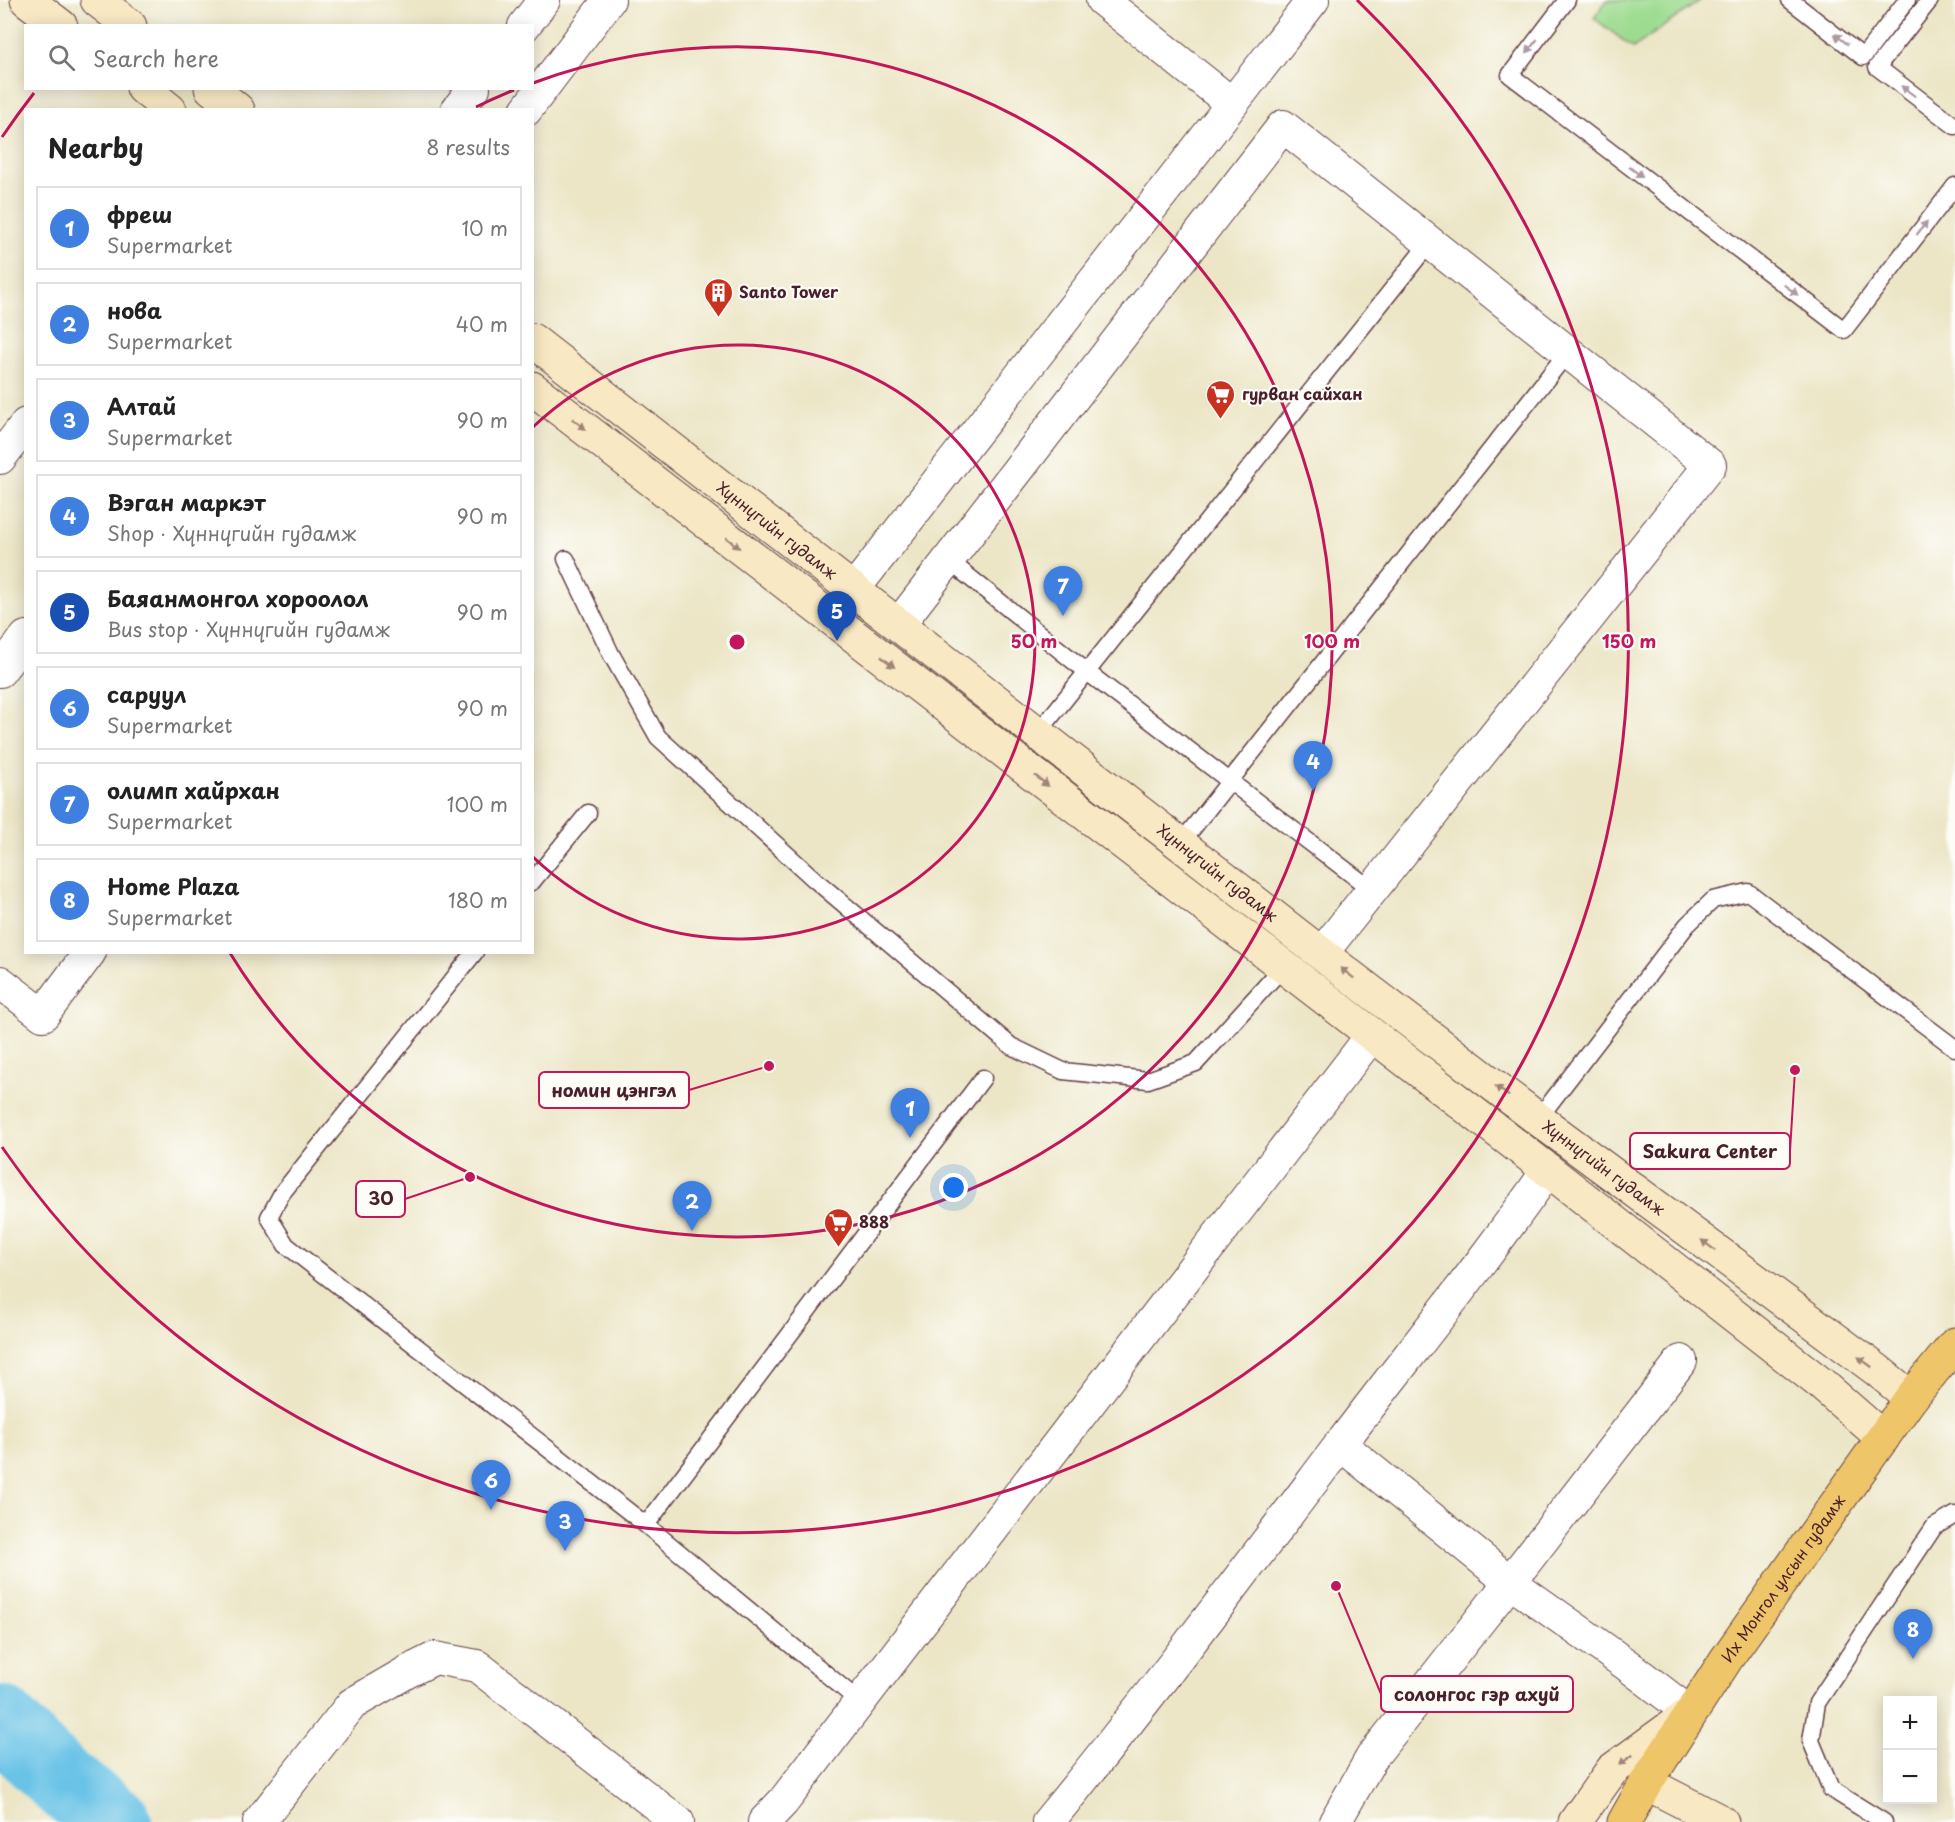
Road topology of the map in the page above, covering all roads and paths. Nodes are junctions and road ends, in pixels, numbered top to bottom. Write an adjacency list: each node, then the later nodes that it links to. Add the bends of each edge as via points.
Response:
1 (27, 0): 11 (main road)
2 (97, 0): 12 (main road)
3 (544, 0): 13 (street)
4 (609, 0): 21 (street)
5 (1102, 0): 17 (street)
6 (1313, 0): 17 (street)
7 (1567, 0): 23 (lane, one-way to 23, via 1510,75 1844,330)
8 (1790, 0): 9 (lane, one-way to 8, via 1863,57)
9 (1907, 0)
10 (1930, 0): 22 (lane, one-way to 10, via 1877,67)
11 (58, 24)
12 (127, 24)
13 (526, 24)
14 (145, 90): 18 (main road)
15 (213, 90): 19 (main road)
16 (472, 90): 20 (street)
17 (1231, 104): 32 (street)
18 (168, 108)
19 (236, 108)
20 (459, 108)
21 (528, 108)
22 (1955, 126)
23 (1955, 186)
24 (1430, 242): 25 (street); 31 (street, via 1283,126); 36 (lane)
25 (1567, 353): 38 (lane); 42 (street, via 1710,465)
26 (538, 354): 32 (main road, Хүннүгийн гудамж)
27 (534, 390): 46 (main road, one-way to 46)
28 (24, 427): 29 (street)
29 (0, 458)
30 (566, 559): 46 (lane, via 611,654 658,737 814,879 1011,1046 1063,1071 1148,1080 1196,1063)
31 (948, 560): 33 (street); 36 (lane)
32 (854, 590): 33 (main road, Хүннүгийн гудамж)
33 (899, 624): 37 (main road, Хүннүгийн гудамж)
34 (24, 640): 35 (street)
35 (0, 671)
36 (1087, 672): 37 (lane); 38 (lane)
37 (1038, 733): 40 (main road, Хүннүгийн гудамж)
38 (1228, 781): 40 (lane); 42 (lane)
39 (588, 813): 41 (lane)
40 (1181, 843): 43 (main road, Хүннүгийн гудамж)
41 (534, 880)
42 (1372, 890): 43 (street)
43 (1322, 953): 51 (main road, Хүннүгийн гудамж, one-way to 43)
44 (89, 954): 47 (street, via 43,1015)
45 (473, 954): 59 (lane, via 282,1193 269,1217 285,1245)
46 (1283, 967): 48 (main road)
47 (0, 982)
48 (1372, 1035): 52 (main road); 61 (street)
49 (1955, 1048): 51 (lane, via 1748,892 1713,900 1687,925)
50 (983, 1078): 59 (lane)
51 (1538, 1119): 55 (main road, Хүннүгийн гудамж, one-way to 51)
52 (1548, 1170): 56 (main road, via 1819,1382); 57 (street)
53 (1955, 1344): 55 (main road, Их Монгол улсын гудамж)
54 (1681, 1361): 60 (street)
55 (1911, 1398): 56 (main road, Их Монгол улсын гудамж)
56 (1883, 1438): 62 (main road, Их Монгол улсын гудамж)
57 (1340, 1444): 60 (street); 67 (street, via 1174,1665)
58 (1955, 1515): 72 (lane, via 1934,1527 1817,1703 1810,1741 1831,1789)
59 (646, 1525): 61 (lane)
60 (1510, 1582): 62 (street); 68 (street, via 1372,1757)
61 (860, 1702): 66 (street)
62 (1690, 1713): 63 (main road, Их Монгол улсын гудамж); 69 (main road, one-way to 69, via 1612,1770)
63 (1646, 1783): 70 (main road, Их Монгол улсын гудамж); 71 (main road)
64 (259, 1822): 65 (street, via 352,1704 435,1658 477,1666)
65 (678, 1822)
66 (764, 1822)
67 (1048, 1822)
68 (1335, 1822)
69 (1575, 1822)
70 (1624, 1822)
71 (1722, 1822)
72 (1884, 1822)

